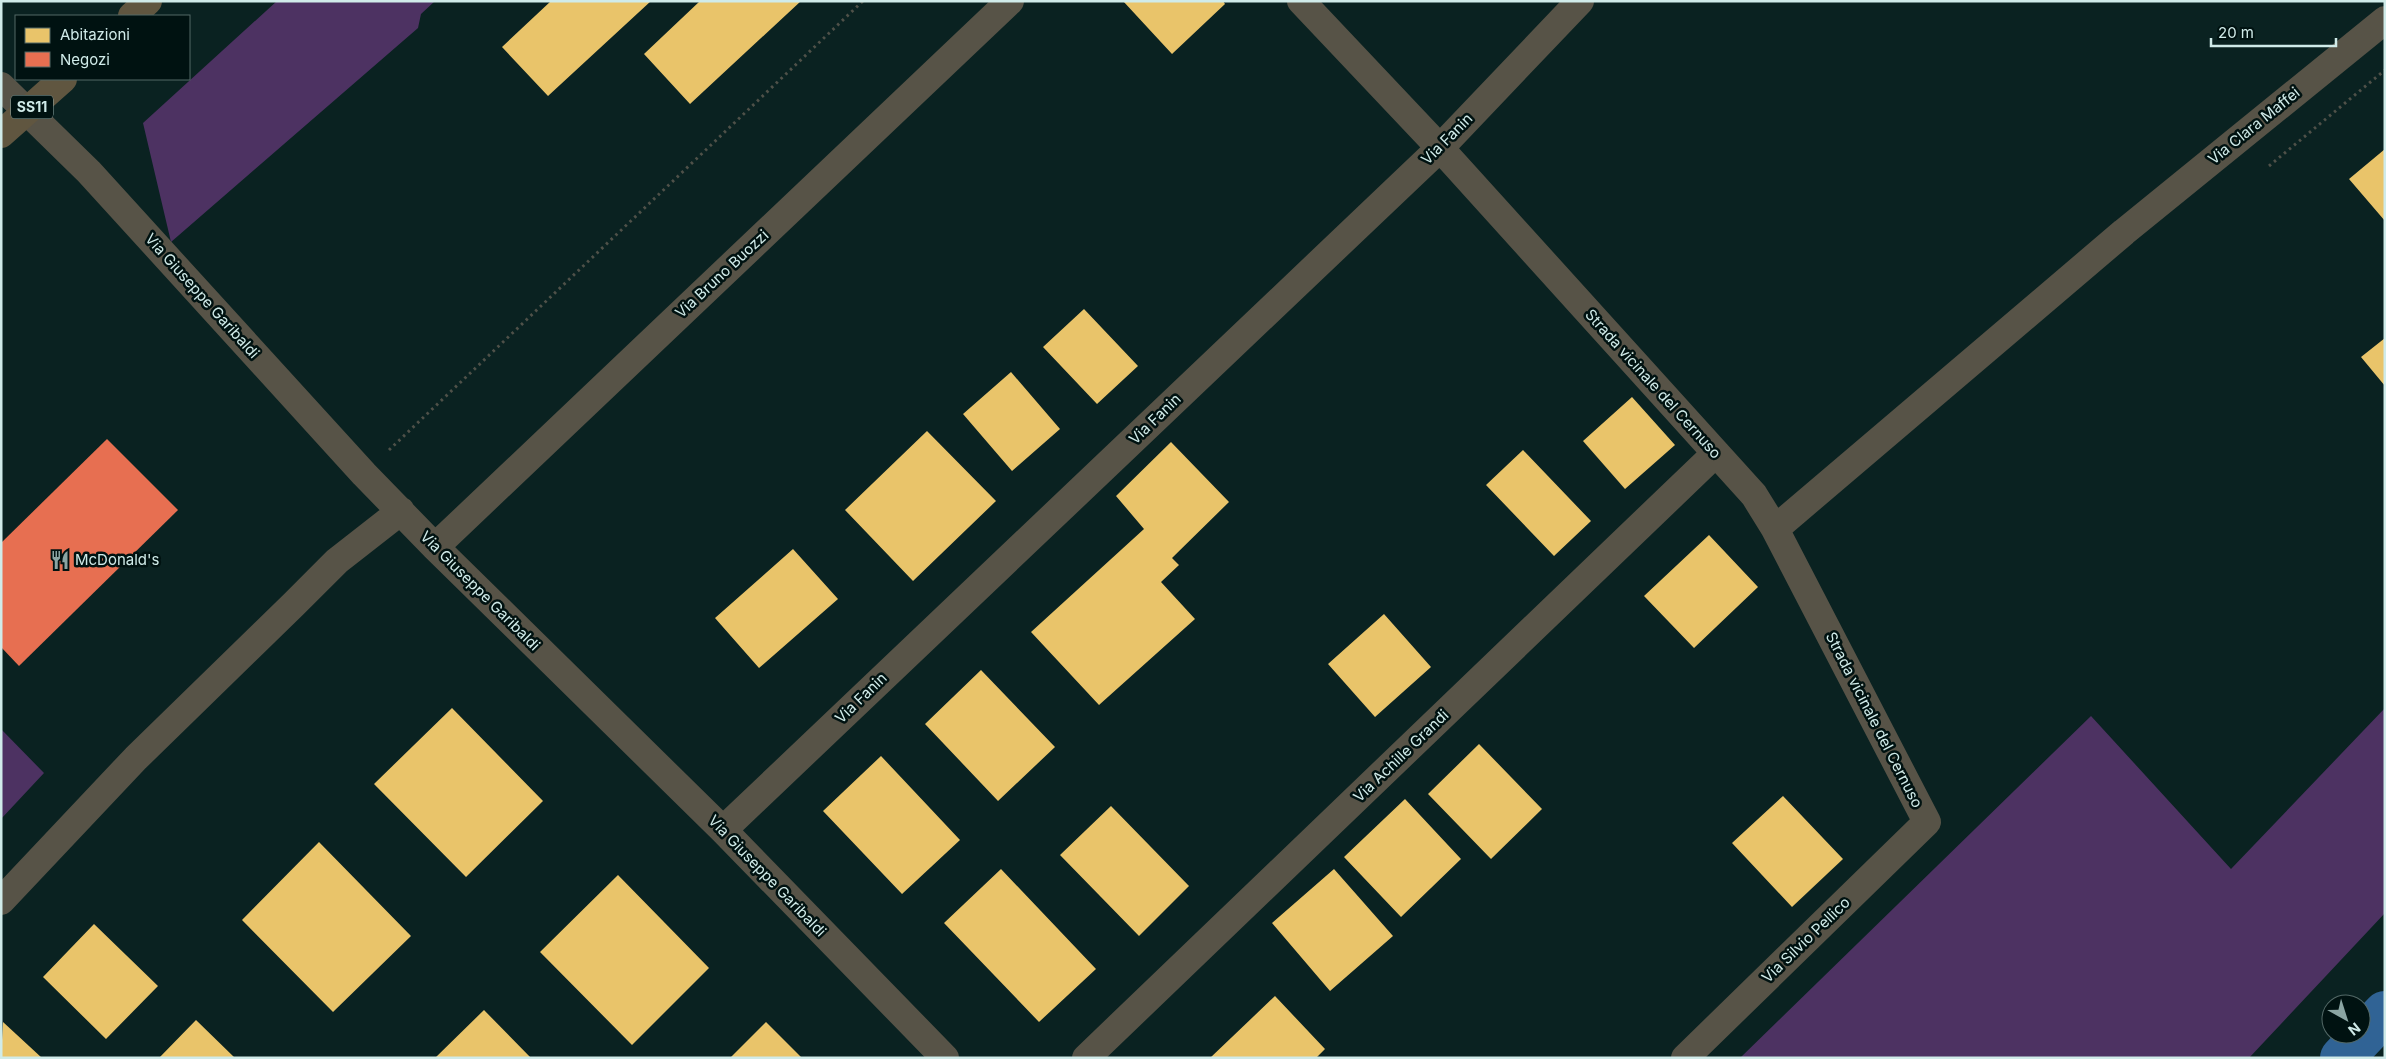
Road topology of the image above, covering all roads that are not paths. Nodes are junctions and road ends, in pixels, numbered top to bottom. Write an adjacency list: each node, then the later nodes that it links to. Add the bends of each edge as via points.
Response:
1 (148, 1): 5 (main road)
2 (1010, 1): 15 (street, Via Bruno Buozzi)
3 (1301, 1): 11 (street, Strada vicinale del Cernuso)
4 (1580, 1): 11 (street, Via Fanin)
5 (133, 15)
6 (2385, 20): 14 (street, Via Clara Maffei, via 2124,232)
7 (62, 80): 9 (main road, SS11)
8 (1, 86): 9 (street, Via Giuseppe Garibaldi)
9 (28, 111): 10 (main road, SS11); 13 (street, Via Giuseppe Garibaldi, via 89,172)
10 (1, 134)
11 (1440, 148): 12 (street, Strada vicinale del Cernuso); 17 (street, Via Fanin)
12 (1715, 454): 14 (street, Strada vicinale del Cernuso, via 1754,495); 20 (street, Via Achille Grandi)
13 (401, 511): 15 (street, Via Giuseppe Garibaldi); 18 (street, via 337,562 136,758)
14 (1775, 529): 16 (street, Strada vicinale del Cernuso)
15 (435, 547): 17 (street, Via Giuseppe Garibaldi)
16 (1927, 822): 21 (street, Via Silvio Pellico)
17 (722, 830): 19 (street, Via Giuseppe Garibaldi)
18 (1, 901)
19 (945, 1058)
20 (1086, 1058)
21 (1684, 1058)

